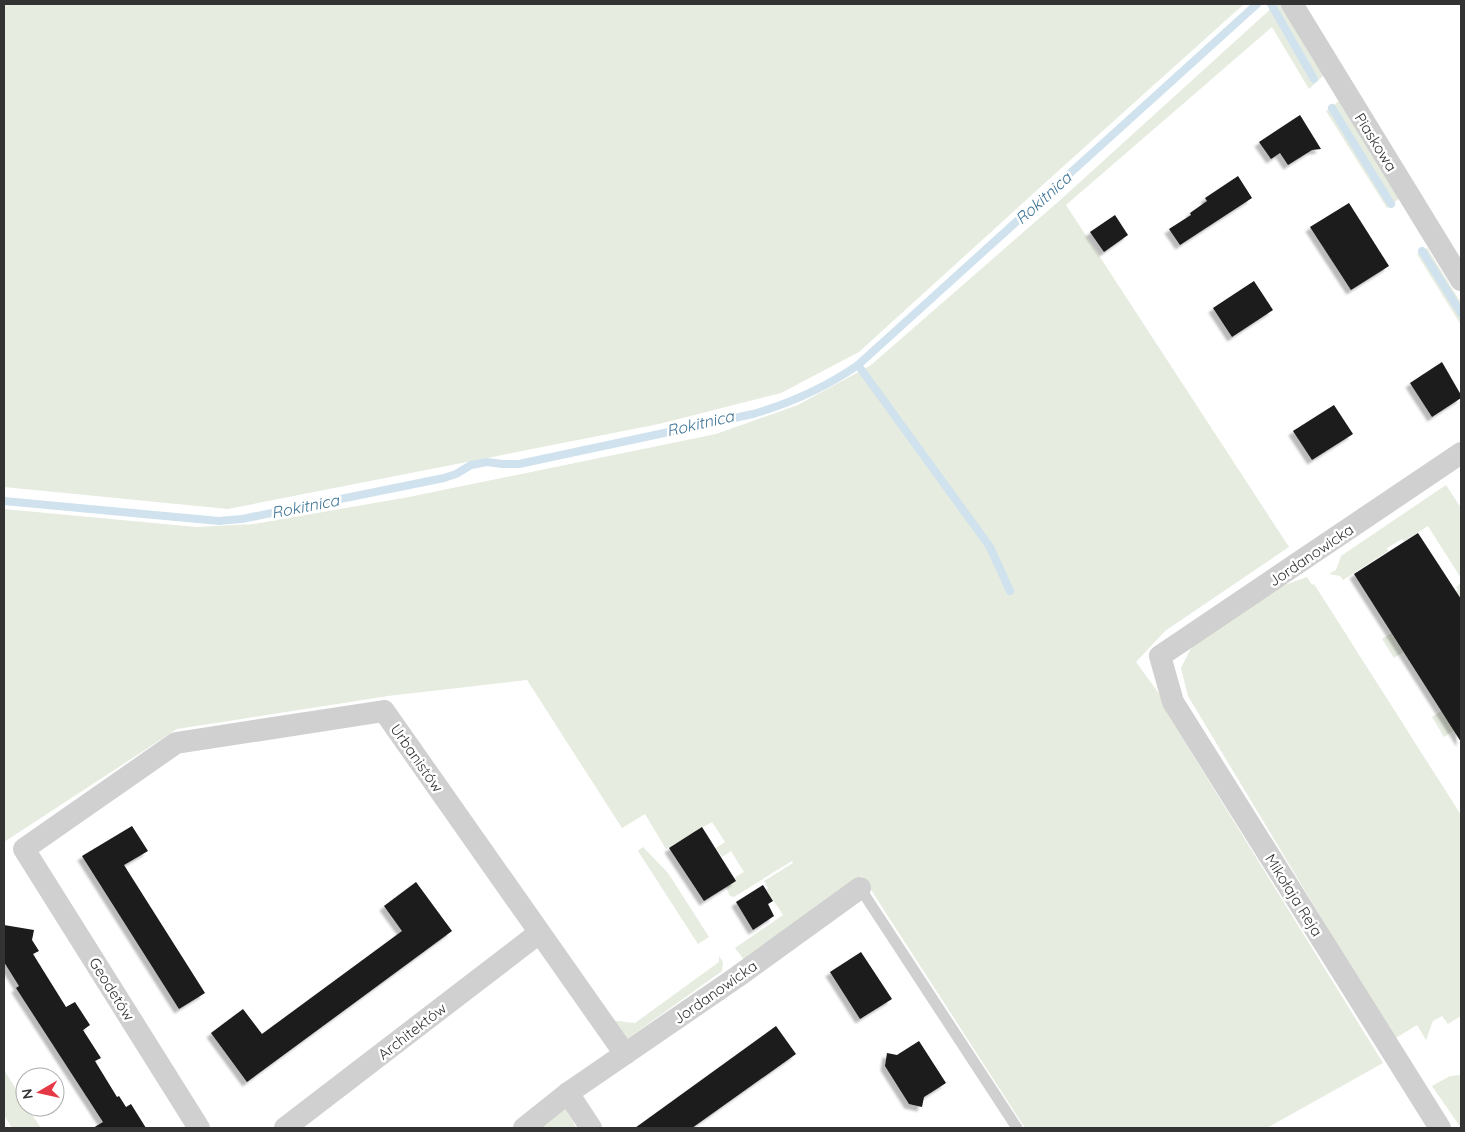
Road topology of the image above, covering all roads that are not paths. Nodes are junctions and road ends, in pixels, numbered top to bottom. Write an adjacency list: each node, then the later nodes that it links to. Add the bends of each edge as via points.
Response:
1 (1292, 4): 2 (street, Piaskowa)
2 (1461, 280)
3 (1461, 453): 4 (street, Jordanowicka)
4 (1160, 656): 15 (street, Mikołaja Reja, via 1173,702)
5 (24, 849): 7 (street, Urbanistów, via 176,743 384,711); 11 (street, Geodetów)
6 (860, 888): 8 (street, Jordanowicka); 14 (lane)
7 (539, 933): 8 (street, Urbanistów); 12 (street, Architektów)
8 (625, 1054): 9 (street, Jordanowicka)
9 (568, 1093): 10 (street); 13 (street, Jordanowicka)
10 (589, 1125)
11 (199, 1128)
12 (285, 1128)
13 (524, 1128)
14 (1017, 1128)
15 (1440, 1128)

